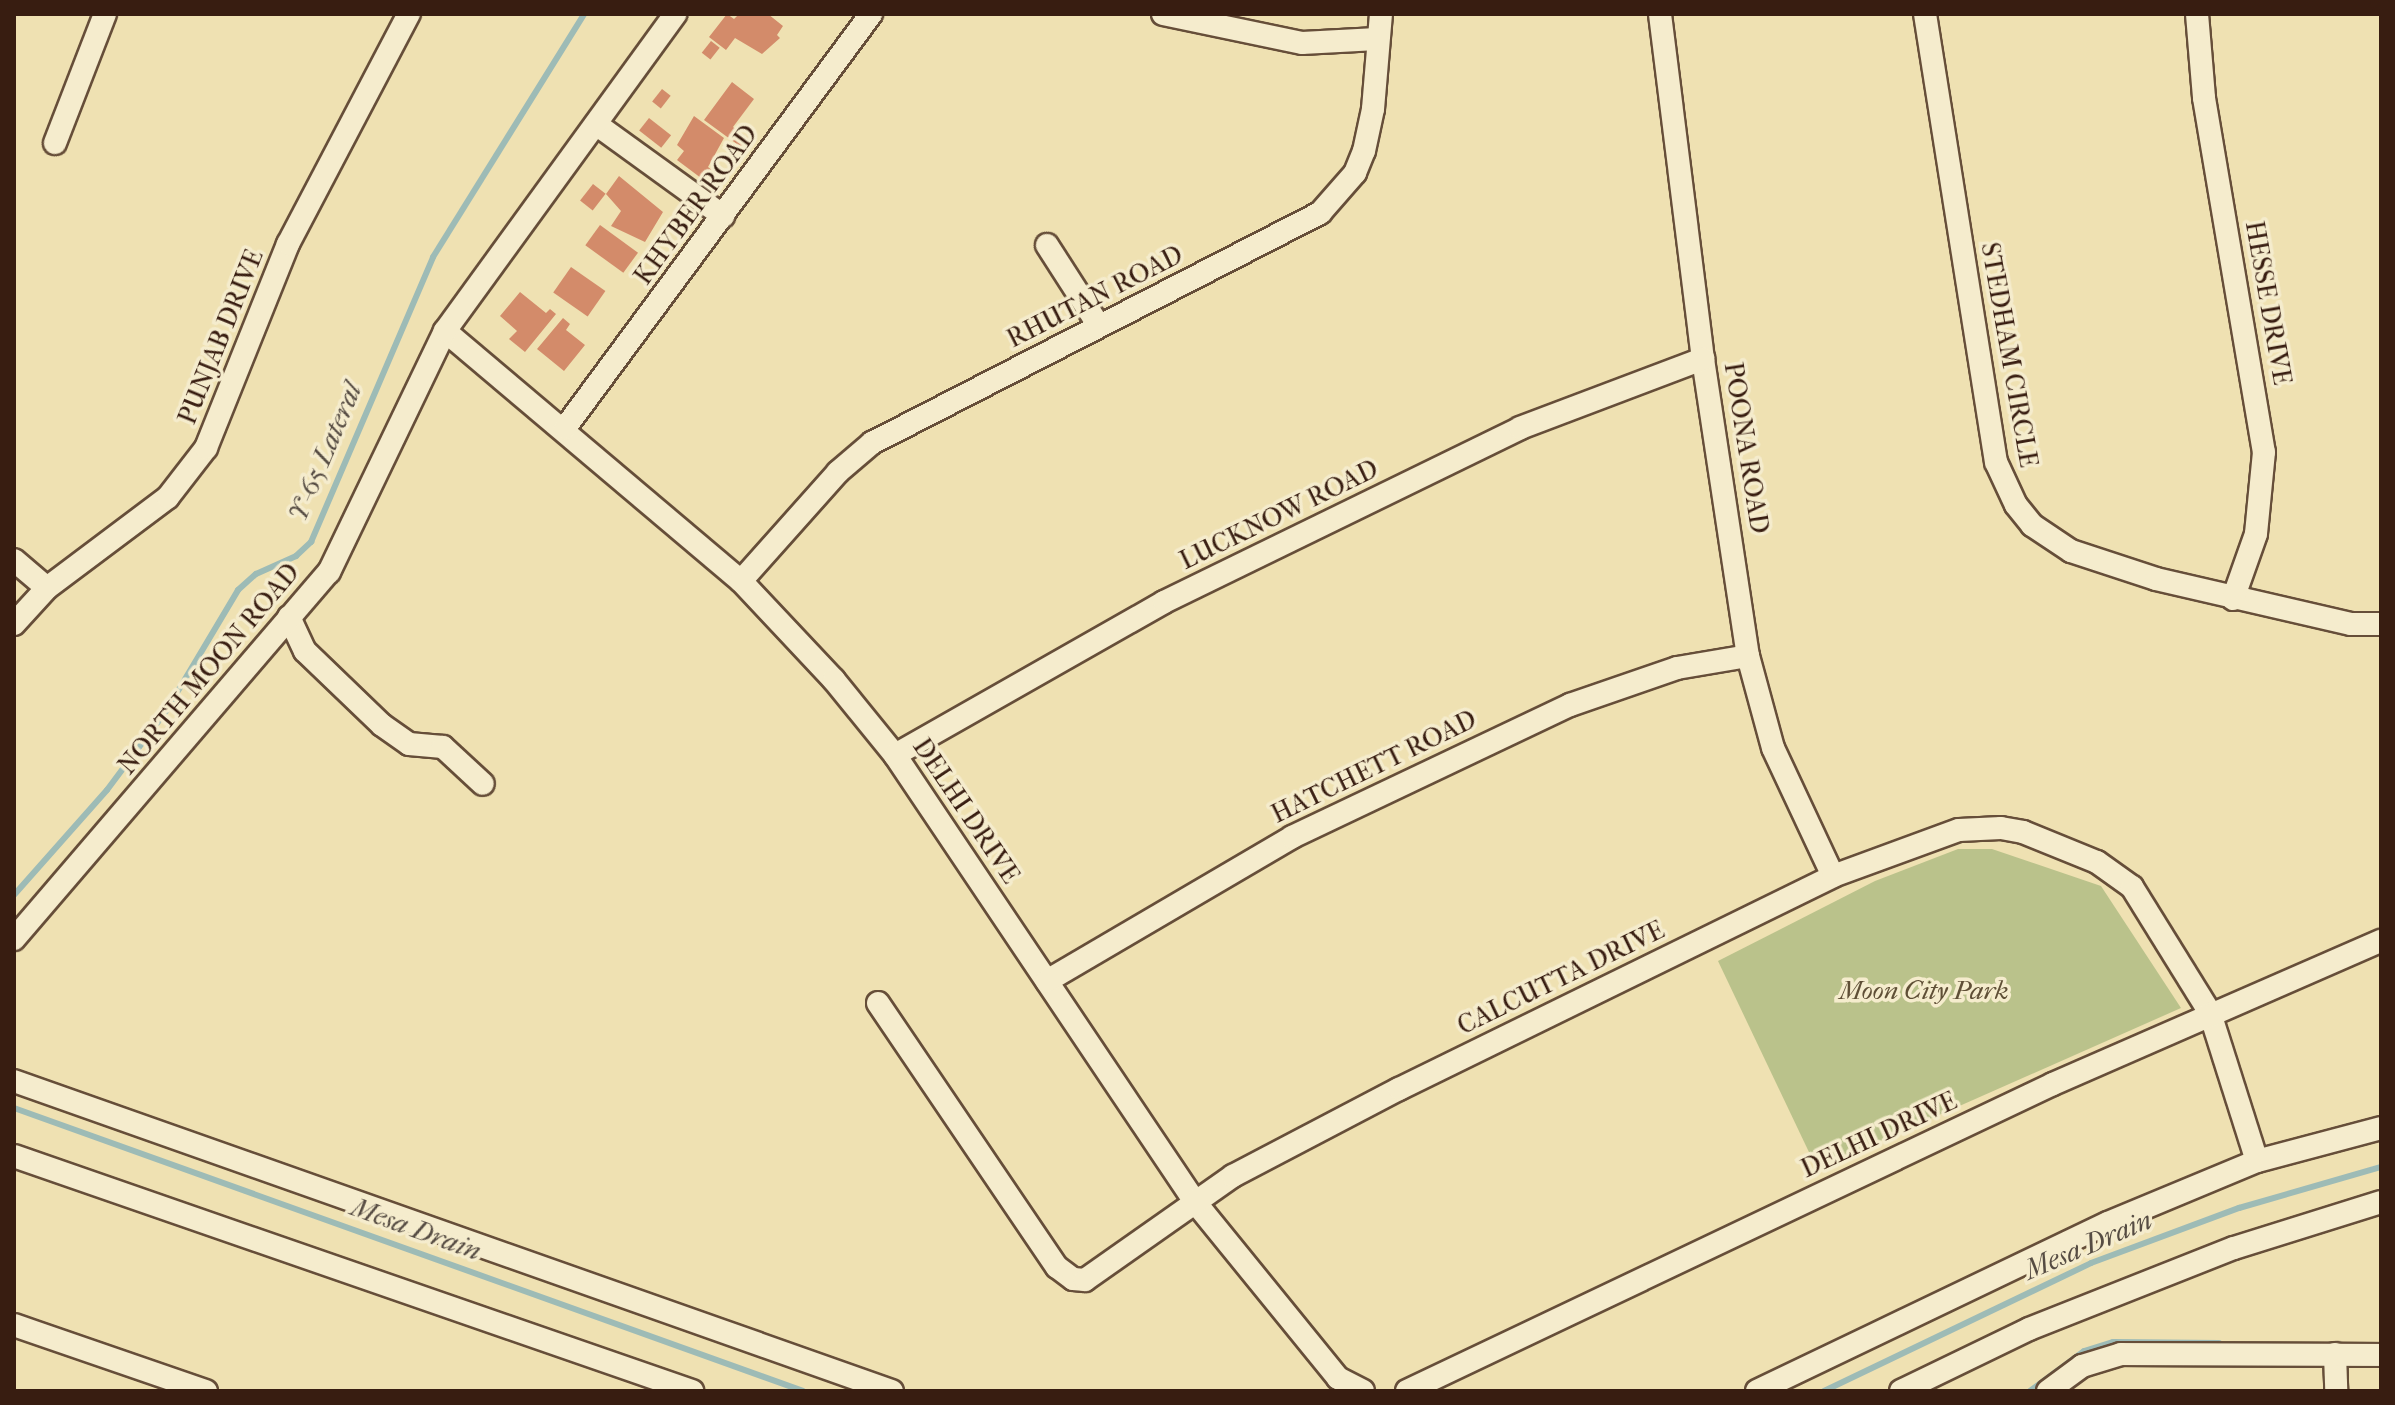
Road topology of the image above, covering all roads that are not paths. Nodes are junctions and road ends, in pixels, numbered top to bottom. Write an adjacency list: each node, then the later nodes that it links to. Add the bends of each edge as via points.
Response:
1 (105, 14): 12 (street)
2 (409, 14): 21 (street, PUNJAB DRIVE, via 288,244 206,448 168,497)
3 (675, 14): 11 (street, NORTH MOON ROAD)
4 (871, 14): 13 (street, KHYBER ROAD)
5 (1163, 14): 10 (street, via 1302,43)
6 (1381, 14): 10 (street, RHUTAN ROAD)
7 (1660, 14): 17 (street, POONA ROAD)
8 (1925, 14): 22 (street, STEDHAM CIRCLE, via 1993,447 2005,486 2032,525 2071,551)
9 (2197, 14): 22 (street, HESSE DRIVE, via 2204,98 2264,452 2256,534)
10 (1377, 39): 15 (street, RHUTAN ROAD, via 1373,109 1364,151 1341,192 1307,223)
11 (596, 124): 13 (street); 16 (street, NORTH MOON ROAD)
12 (55, 143)
13 (723, 216): 18 (street, KHYBER ROAD)
14 (1047, 245): 15 (street)
15 (1099, 326): 20 (street, RHUTAN ROAD, via 872,443 838,472)
16 (445, 331): 18 (street, DELHI DRIVE); 23 (street, NORTH MOON ROAD, via 372,480 356,526 329,572)
17 (1703, 359): 26 (street, POONA ROAD); 27 (street, LUCKNOW ROAD, via 1520,428 1192,588)
18 (565, 428): 20 (street, DELHI DRIVE)
19 (14, 560): 21 (street)
20 (741, 581): 27 (street, DELHI DRIVE)
21 (47, 588): 24 (street, PUNJAB DRIVE)
22 (2233, 599): 25 (street, STEDHAM CIRCLE, via 2351,624)
23 (289, 617): 28 (street, via 305,651 382,725 409,744 443,747); 30 (street, NORTH MOON ROAD)
24 (14, 624)
25 (2381, 624)
26 (1748, 656): 29 (street, POONA ROAD, via 1773,748); 32 (street, HATCHETT ROAD, via 1677,668 1570,705 1292,837)
27 (895, 755): 32 (street, DELHI DRIVE)
28 (483, 784)
29 (1833, 876): 34 (street, CALCUTTA DRIVE, via 1959,830 2023,832 2097,862 2132,887); 39 (street, CALCUTTA DRIVE, via 1399,1089 1233,1176)
30 (14, 939)
31 (2381, 941): 34 (street, DELHI DRIVE)
32 (1047, 981): 39 (street, DELHI DRIVE)
33 (878, 1003): 39 (street, CALCUTTA DRIVE, via 1064,1274 1092,1278)
34 (2210, 1013): 38 (street, CALCUTTA DRIVE); 48 (street, DELHI DRIVE)
35 (14, 1081): 46 (street)
36 (2381, 1128): 38 (street)
37 (14, 1156): 45 (street)
38 (2257, 1161): 49 (street, via 2108,1223)
39 (1195, 1202): 47 (street, DELHI DRIVE, via 1338,1378)
40 (2381, 1202): 50 (street, via 2234,1248 2029,1329)
41 (14, 1325): 44 (street)
42 (2335, 1354): 43 (street); 51 (street, via 2121,1354 2082,1366); 52 (street)
43 (2381, 1355)
44 (206, 1391)
45 (692, 1391)
46 (892, 1391)
47 (1363, 1391)
48 (1407, 1391)
49 (1757, 1391)
50 (1901, 1391)
51 (2048, 1391)
52 (2336, 1391)

